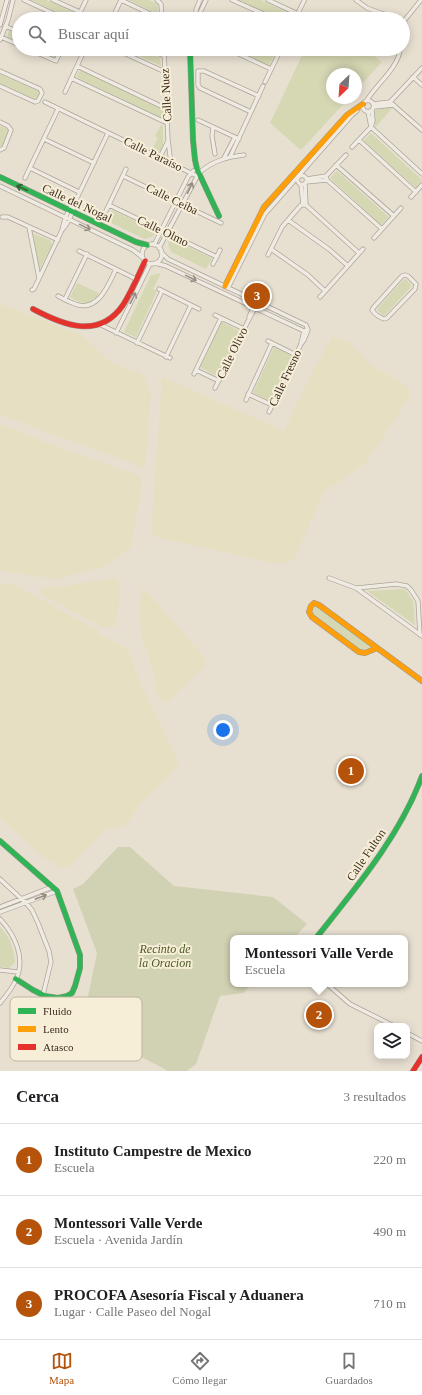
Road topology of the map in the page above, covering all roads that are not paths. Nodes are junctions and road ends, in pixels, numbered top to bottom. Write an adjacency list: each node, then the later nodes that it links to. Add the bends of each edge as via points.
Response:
1 (7, 0): 15 (street)
2 (13, 0): 16 (street)
3 (24, 0): 17 (street)
4 (53, 0): 18 (street)
5 (86, 0): 18 (street)
6 (121, 0): 19 (street); 20 (street)
7 (157, 0): 21 (street, via 161,4)
8 (200, 0): 22 (street)
9 (205, 0): 23 (street)
10 (232, 0): 24 (street)
11 (268, 0): 25 (street)
12 (356, 0): 27 (street)
13 (421, 0): 28 (street)
14 (304, 1): 26 (street)
15 (6, 8): 16 (street); 29 (street)
16 (12, 9): 30 (street)
17 (50, 12)
18 (80, 12)
19 (115, 12)
20 (147, 12)
21 (162, 12)
22 (196, 12)
23 (200, 12)
24 (259, 12)
25 (294, 12)
26 (299, 12)
27 (378, 12)
28 (410, 14)
29 (0, 25): 30 (street)
30 (6, 26): 31 (street); 32 (street)
31 (12, 29)
32 (1, 39): 33 (street)
33 (12, 43)
34 (44, 56): 35 (street, via 56,61)
35 (58, 56)
36 (82, 56): 43 (street)
37 (130, 56): 47 (street)
38 (164, 56): 47 (street, Calle Nuez)
39 (190, 56): 92 (street, via 193,140)
40 (242, 56): 45 (street)
41 (278, 56): 45 (street)
42 (399, 56): 58 (street)
43 (77, 66): 49 (street); 62 (street)
44 (422, 68): 48 (street)
45 (271, 70): 50 (street)
46 (0, 71): 52 (street, via 40,89 42,93 35,102)
47 (165, 72): 62 (street, Calle Nuez)
48 (413, 77): 51 (street); 57 (street)
49 (71, 78): 54 (street); 66 (street)
50 (265, 82)
51 (422, 84)
52 (0, 86)
53 (263, 86): 55 (street)
54 (65, 92)
55 (258, 96): 63 (street); 63 (street, via 204,71 198,71 200,88)
56 (45, 102): 61 (street, Calle Paraíso)
57 (390, 102): 59 (street); 60 (street)
58 (364, 104): 60 (street, via 371,101); 60 (street, via 364,111); 86 (street, via 347,115); 90 (street)
59 (394, 105): 60 (street); 69 (street)
60 (372, 108): 68 (street)
61 (58, 109): 70 (street, Calle Paraíso); 73 (street)
62 (167, 109): 66 (street, Calle Nuez)
63 (251, 112): 72 (street)
64 (198, 120): 67 (street)
65 (0, 122): 77 (street, via 11,130 4,148)
66 (168, 124): 74 (street, Calle Nuez)
67 (214, 127): 71 (street); 78 (street)
68 (371, 127): 75 (street); 93 (street)
69 (422, 130)
70 (108, 133): 82 (street, Calle Paraíso); 84 (street)
71 (234, 137): 72 (street); 83 (street)
72 (239, 138): 81 (street)
73 (44, 139): 84 (street); 88 (street)
74 (168, 140): 82 (street, Calle Nuez); 85 (street, Calle Nuez)
75 (359, 140): 76 (street); 105 (street)
76 (352, 147)
77 (0, 150)
78 (214, 154)
79 (346, 154): 87 (street)
80 (244, 155): 81 (street)
81 (230, 157): 83 (street)
82 (160, 158): 85 (street, Calle Paraíso)
83 (224, 158): 92 (street)
84 (94, 163): 104 (street)
85 (171, 163): 91 (street, Calle Paraíso)
86 (304, 163): 90 (street); 101 (street)
87 (336, 165): 98 (street); 115 (street)
88 (30, 168): 97 (street); 104 (street)
89 (126, 169): 95 (street)
90 (302, 170): 94 (street); 100 (street)
91 (191, 173): 92 (street); 107 (street)
92 (197, 173): 108 (street, one-way to 92); 114 (street)
93 (422, 174)
94 (302, 175): 99 (street, via 305,177); 99 (street, via 298,178)
95 (123, 176): 107 (street, Calle Ceiba); 109 (street)
96 (0, 178): 112 (street, Calle del Nogal, one-way to 96)
97 (25, 178)
98 (327, 178): 99 (street); 121 (street)
99 (303, 182): 100 (street); 110 (street)
100 (291, 183): 101 (street); 124 (street, via 265,214)
101 (285, 184): 124 (street, via 260,213)
102 (422, 185): 105 (street)
103 (0, 186): 117 (street, Calle del Nogal)
104 (80, 192): 112 (street)
105 (416, 192): 106 (street)
106 (411, 197)
107 (176, 201): 108 (street, Calle Ceiba); 122 (street)
108 (182, 204): 119 (street, Calle Ceiba); 123 (street)
109 (109, 205): 113 (street); 122 (street, Calle Olmo)
110 (304, 205): 118 (street, via 301,205); 135 (street)
111 (401, 208): 115 (street)
112 (70, 211): 117 (street); 127 (street, Calle del Nogal)
113 (106, 211)
114 (219, 216)
115 (394, 216): 121 (street)
116 (2, 217): 120 (street, via 8,217)
117 (67, 218): 126 (street); 139 (street, Calle del Nogal, one-way to 139, via 133,250)
118 (288, 220): 130 (street); 142 (street)
119 (221, 223)
120 (29, 227): 126 (street); 144 (street)
121 (382, 229): 125 (street)
122 (161, 231): 123 (street, Calle Olmo); 128 (street)
123 (167, 234): 129 (street); 138 (street, Calle Olmo)
124 (250, 238): 148 (street)
125 (374, 238)
126 (58, 240): 144 (street)
127 (147, 245): 128 (street); 139 (street, via 142,250)
128 (154, 245): 129 (street)
129 (159, 248): 134 (street)
130 (271, 249): 137 (street); 150 (street, via 308,275)
131 (363, 249): 135 (street)
132 (220, 250): 138 (street)
133 (79, 251): 136 (street)
134 (161, 252): 140 (street, via 160,260); 148 (street, via 168,259)
135 (359, 253): 142 (street)
136 (87, 254): 143 (street); 153 (street)
137 (268, 255)
138 (217, 257): 141 (street)
139 (146, 261): 140 (street); 145 (street); 165 (street, one-way to 139)
140 (155, 264): 157 (street, one-way to 157, via 166,266)
141 (213, 264)
142 (348, 266): 150 (street)
143 (116, 269): 145 (street); 153 (street, via 104,294 93,303 80,305)
144 (39, 279): 149 (street)
145 (136, 279): 161 (street, via 120,309 111,318)
146 (422, 283): 147 (street)
147 (416, 284): 147 (street, via 415,289 387,318 380,318 372,310 402,276 408,276)
148 (227, 287): 154 (street)
149 (32, 290)
150 (325, 291): 152 (street)
151 (58, 296): 153 (street)
152 (320, 297)
153 (65, 300)
154 (257, 301): 157 (street, Calle Olivo); 163 (street, via 306,325)
155 (191, 304): 156 (street); 166 (street, via 161,290); 166 (street, via 168,358)
156 (199, 308)
157 (254, 308): 162 (street, Calle Olivo); 164 (street)
158 (33, 309): 161 (street, via 71,326)
159 (215, 315): 160 (street)
160 (221, 318): 162 (street); 169 (street, via 195,372)
161 (99, 324): 165 (street)
162 (244, 329): 169 (street, Calle Olivo)
163 (308, 330): 164 (street); 167 (street, Calle Fresno)
164 (304, 331): 167 (street, Calle Fresno)
165 (116, 333): 166 (street)
166 (137, 343)
167 (301, 344): 168 (street, Calle Fresno)
168 (296, 354): 171 (street, via 270,342); 173 (street, Calle Fresno)
169 (219, 381): 170 (street, Calle Olivo)
170 (216, 388)
171 (248, 394): 172 (street); 173 (street)
172 (246, 400)
173 (272, 405): 174 (street, Calle Fresno)
174 (269, 412)
175 (329, 578): 176 (street)
176 (356, 588): 177 (street); 177 (street, via 396,584 407,586 418,601)
177 (421, 636)
178 (377, 648): 178 (street, via 318,605 314,603 311,606 309,612 312,617 359,652 365,653); 179 (street)
179 (422, 681)
180 (422, 776): 190 (street, Calle Fulton, via 408,808 371,868)
181 (0, 841): 183 (street)
182 (0, 879): 185 (street)
183 (52, 887): 184 (street); 185 (street)
184 (57, 891): 186 (street, one-way to 184); 197 (street, via 79,950 80,964 75,986 72,994)
185 (22, 899): 186 (street); 187 (street)
186 (26, 903): 188 (street); 195 (street, via 35,915 50,957)
187 (0, 907)
188 (0, 912)
189 (0, 919): 192 (street, via 16,943)
190 (318, 935)
191 (0, 970): 192 (street)
192 (18, 972): 193 (street)
193 (16, 979): 195 (street); 198 (street)
194 (330, 987): 200 (street, via 350,1004)
195 (43, 995): 196 (street)
196 (52, 997)
197 (66, 997)
198 (2, 998): 199 (street)
199 (0, 1003)
200 (388, 1023)
201 (410, 1035): 202 (street)
202 (422, 1041)
203 (422, 1057): 204 (street)
204 (413, 1071)

